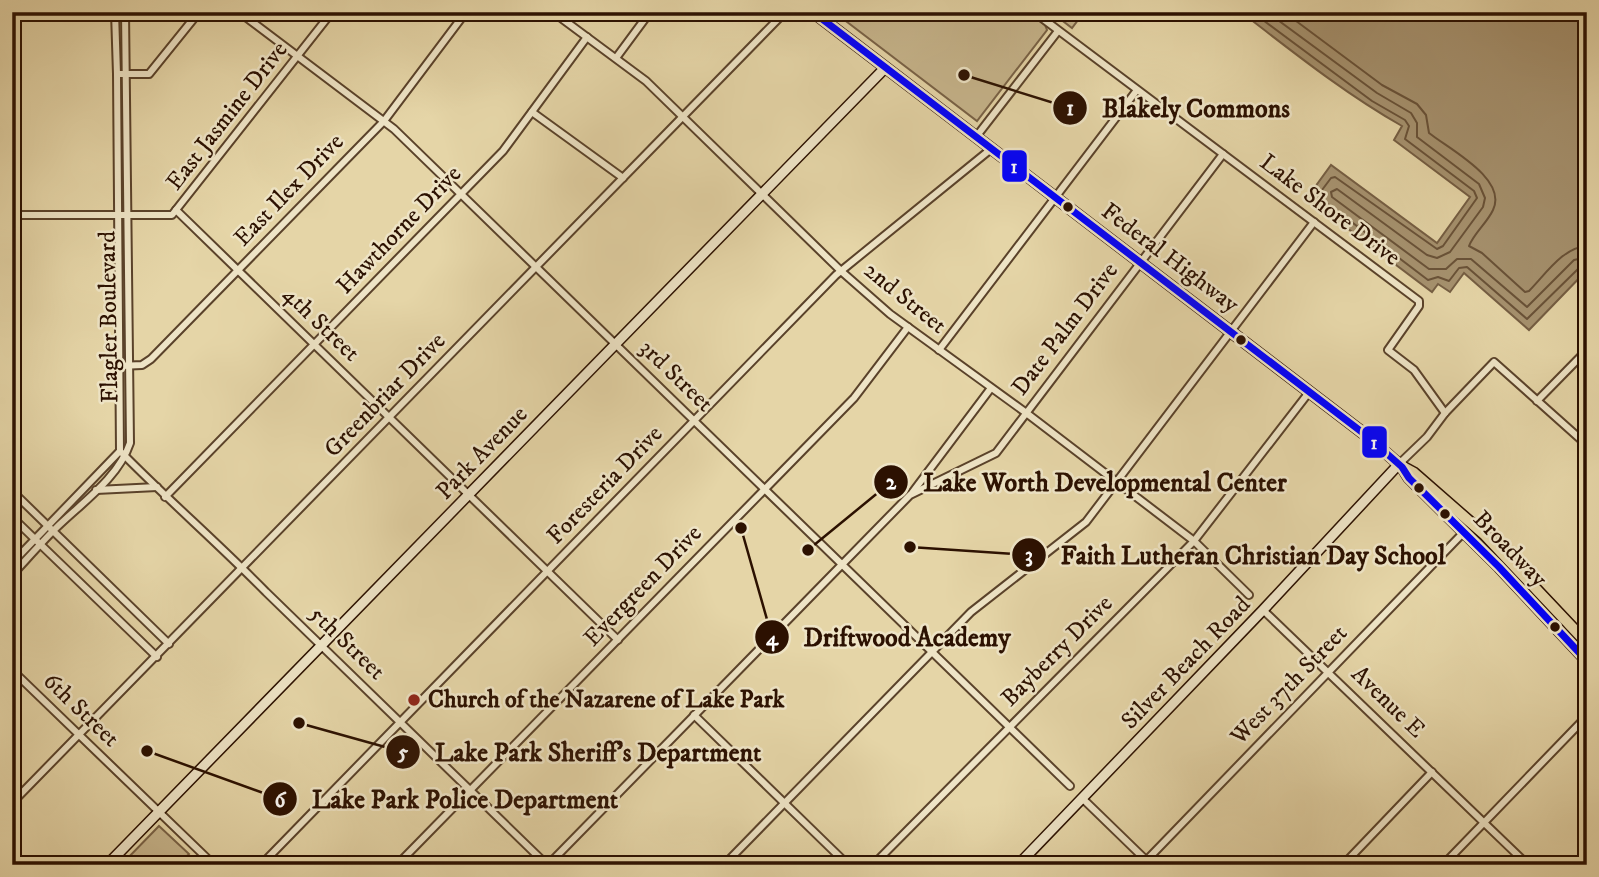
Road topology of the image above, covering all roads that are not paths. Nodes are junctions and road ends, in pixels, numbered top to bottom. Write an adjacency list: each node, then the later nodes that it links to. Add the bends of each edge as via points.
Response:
1 (115, 12): 17 (street, Flagler Boulevard)
2 (125, 12): 18 (street, Flagler Boulevard)
3 (199, 12): 18 (street, via 149,74)
4 (239, 12): 14 (street, 3rd Street)
5 (332, 12): 14 (street, East Jasmine Drive)
6 (466, 12): 22 (street, East Ilex Drive)
7 (553, 12): 13 (street, 2nd Street)
8 (650, 12): 15 (street)
9 (785, 12): 21 (street, Greenbriar Drive)
10 (813, 12): 16 (main road, Federal Highway)
11 (1034, 12): 12 (street, Lake Shore Drive)
12 (1058, 31): 19 (street, Lake Shore Drive); 23 (street)
13 (587, 37): 15 (street, 2nd Street); 20 (street, Hawthorne Drive)
14 (298, 58): 22 (street, 3rd Street); 31 (street, East Jasmine Drive)
15 (616, 58): 21 (street, 2nd Street)
16 (885, 68): 23 (main road, Federal Highway); 29 (street, Park Avenue)
17 (117, 74): 18 (street); 33 (street, Flagler Boulevard)
18 (127, 74): 34 (street, Flagler Boulevard)
19 (1137, 90): 26 (street, Lake Shore Drive); 30 (street)
20 (532, 111): 27 (street); 28 (street, Hawthorne Drive, via 503,151)
21 (683, 117): 27 (street, Greenbriar Drive); 29 (street, 2nd Street)
22 (384, 121): 28 (street, 3rd Street); 38 (street, East Ilex Drive)
23 (976, 137): 25 (main road, Federal Highway)
24 (12, 149): 32 (street)
25 (991, 149): 30 (main road, Federal Highway); 39 (street, Foresteria Drive)
26 (1223, 154): 35 (street, Lake Shore Drive); 36 (street, Date Palm Drive)
27 (623, 178): 37 (street, Greenbriar Drive)
28 (461, 194): 37 (street, 3rd Street); 43 (street, Hawthorne Drive)
29 (762, 194): 39 (street, 2nd Street); 44 (street, Park Avenue)
30 (1055, 197): 36 (main road, Federal Highway); 45 (street)
31 (176, 210): 34 (street, via 172,215); 38 (street, 4th Street)
32 (13, 215): 33 (street); 40 (street)
33 (117, 215): 34 (street); 47 (street, Flagler Boulevard)
34 (127, 216): 48 (street, Flagler Boulevard)
35 (1314, 222): 42 (street); 53 (street, Lake Shore Drive, via 1419,301 1388,351 1414,370)
36 (1140, 262): 42 (main road, Federal Highway); 52 (street, Date Palm Drive)
37 (536, 267): 44 (street, 3rd Street); 54 (street, Greenbriar Drive)
38 (238, 270): 43 (street, 4th Street); 48 (street, East Ilex Drive, via 151,359)
39 (841, 271): 41 (street, 2nd Street); 55 (street, Foresteria Drive)
40 (12, 327)
41 (908, 327): 45 (street, 2nd Street); 62 (street, Evergreen Drive, via 854,398)
42 (1231, 331): 50 (main road, Federal Highway); 60 (street)
43 (314, 344): 54 (street, 4th Street); 67 (street, Hawthorne Drive)
44 (615, 344): 55 (street, 3rd Street); 65 (street, Park Avenue)
45 (939, 350): 49 (street, 2nd Street)
46 (1587, 350): 51 (street)
47 (119, 366): 48 (street, East Ilex Drive); 57 (street, Flagler Boulevard)
48 (130, 366): 58 (street, Flagler Boulevard)
49 (991, 388): 52 (street, 2nd Street); 66 (street, Date Palm Drive)
50 (1310, 391): 59 (main road, Federal Highway); 71 (street, Bayberry Drive)
51 (1537, 401): 53 (street, Silver Beach Road, via 1494,362); 56 (street)
52 (1025, 412): 60 (street, 2nd Street); 66 (street, Date Palm Drive, via 996,453)
53 (1445, 413): 59 (street, Silver Beach Road)
54 (390, 418): 65 (street, 4th Street); 76 (street, Greenbriar Drive)
55 (694, 421): 62 (street, 3rd Street); 77 (street, Foresteria Drive)
56 (1587, 445)
57 (120, 451): 58 (street, 5th Street); 69 (street)
58 (126, 457): 61 (street, 5th Street); 64 (street)
59 (1401, 465): 70 (main road, Broadway); 80 (main road, Broadway, via 1485,535); 81 (street, Silver Beach Road)
60 (1116, 482): 71 (street, 2nd Street); 86 (street, via 1086,522 971,612)
61 (157, 487): 64 (street); 67 (street, 5th Street)
62 (765, 490): 74 (street, 3rd Street); 82 (street, Evergreen Drive)
63 (12, 491): 69 (street)
64 (96, 491): 69 (street)
65 (468, 495): 77 (street, 4th Street); 85 (street, Park Avenue)
66 (910, 495): 74 (street, Date Palm Drive)
67 (165, 497): 76 (street, 5th Street)
68 (12, 517): 72 (street)
69 (51, 528): 72 (street); 84 (street)
70 (1464, 532): 75 (main road, Broadway); 90 (street, West 37th Street)
71 (1194, 541): 79 (street, 2nd Street); 94 (street, Bayberry Drive)
72 (38, 542): 73 (street); 78 (street); 87 (street)
73 (12, 563)
74 (841, 565): 86 (street, 3rd Street); 91 (street, Date Palm Drive)
75 (1499, 567): 80 (main road, via 1508,569 1546,609); 88 (main road, Broadway)
76 (243, 568): 84 (street, Greenbriar Drive); 85 (street, 5th Street)
77 (547, 571): 82 (street, 4th Street); 93 (street, Foresteria Drive)
78 (12, 575)
79 (1249, 595)
80 (1556, 609): 83 (main road, Broadway)
81 (1263, 610): 90 (street, Avenue E); 99 (street, Silver Beach Road)
82 (618, 640): 98 (street, Evergreen Drive)
83 (1587, 643)
84 (169, 644): 87 (street, Greenbriar Drive)
85 (322, 645): 93 (street, 5th Street); 102 (street, Park Avenue)
86 (931, 652): 94 (street, 3rd Street); 101 (street)
87 (157, 657): 95 (street, Greenbriar Drive)
88 (1587, 661)
89 (12, 670): 95 (street, 6th Street)
90 (1328, 671): 96 (street, Avenue E); 105 (street, West 37th Street)
91 (694, 715): 101 (street); 110 (street, Date Palm Drive)
92 (1587, 716): 103 (street)
93 (400, 722): 98 (street, 5th Street); 108 (street, Foresteria Drive)
94 (1008, 727): 97 (street, 3rd Street); 113 (street, Bayberry Drive)
95 (79, 734): 100 (street, Greenbriar Drive); 102 (street, 6th Street)
96 (1432, 772): 103 (street, Avenue E); 115 (street)
97 (1069, 786)
98 (471, 791): 109 (street, Evergreen Drive); 110 (street, 5th Street)
99 (1082, 798): 105 (street); 114 (street, Silver Beach Road)
100 (12, 803)
101 (784, 803): 111 (street); 112 (street)
102 (159, 811): 106 (street, Park Avenue); 107 (street, 6th Street)
103 (1484, 822): 116 (street); 117 (street, Avenue E)
104 (1587, 860): 118 (street)
105 (1147, 863)
106 (107, 865)
107 (215, 865)
108 (261, 865)
109 (397, 865)
110 (547, 865)
111 (724, 865)
112 (848, 865)
113 (873, 865)
114 (1018, 865)
115 (1343, 865)
116 (1443, 865)
117 (1528, 865)
118 (1582, 865)

